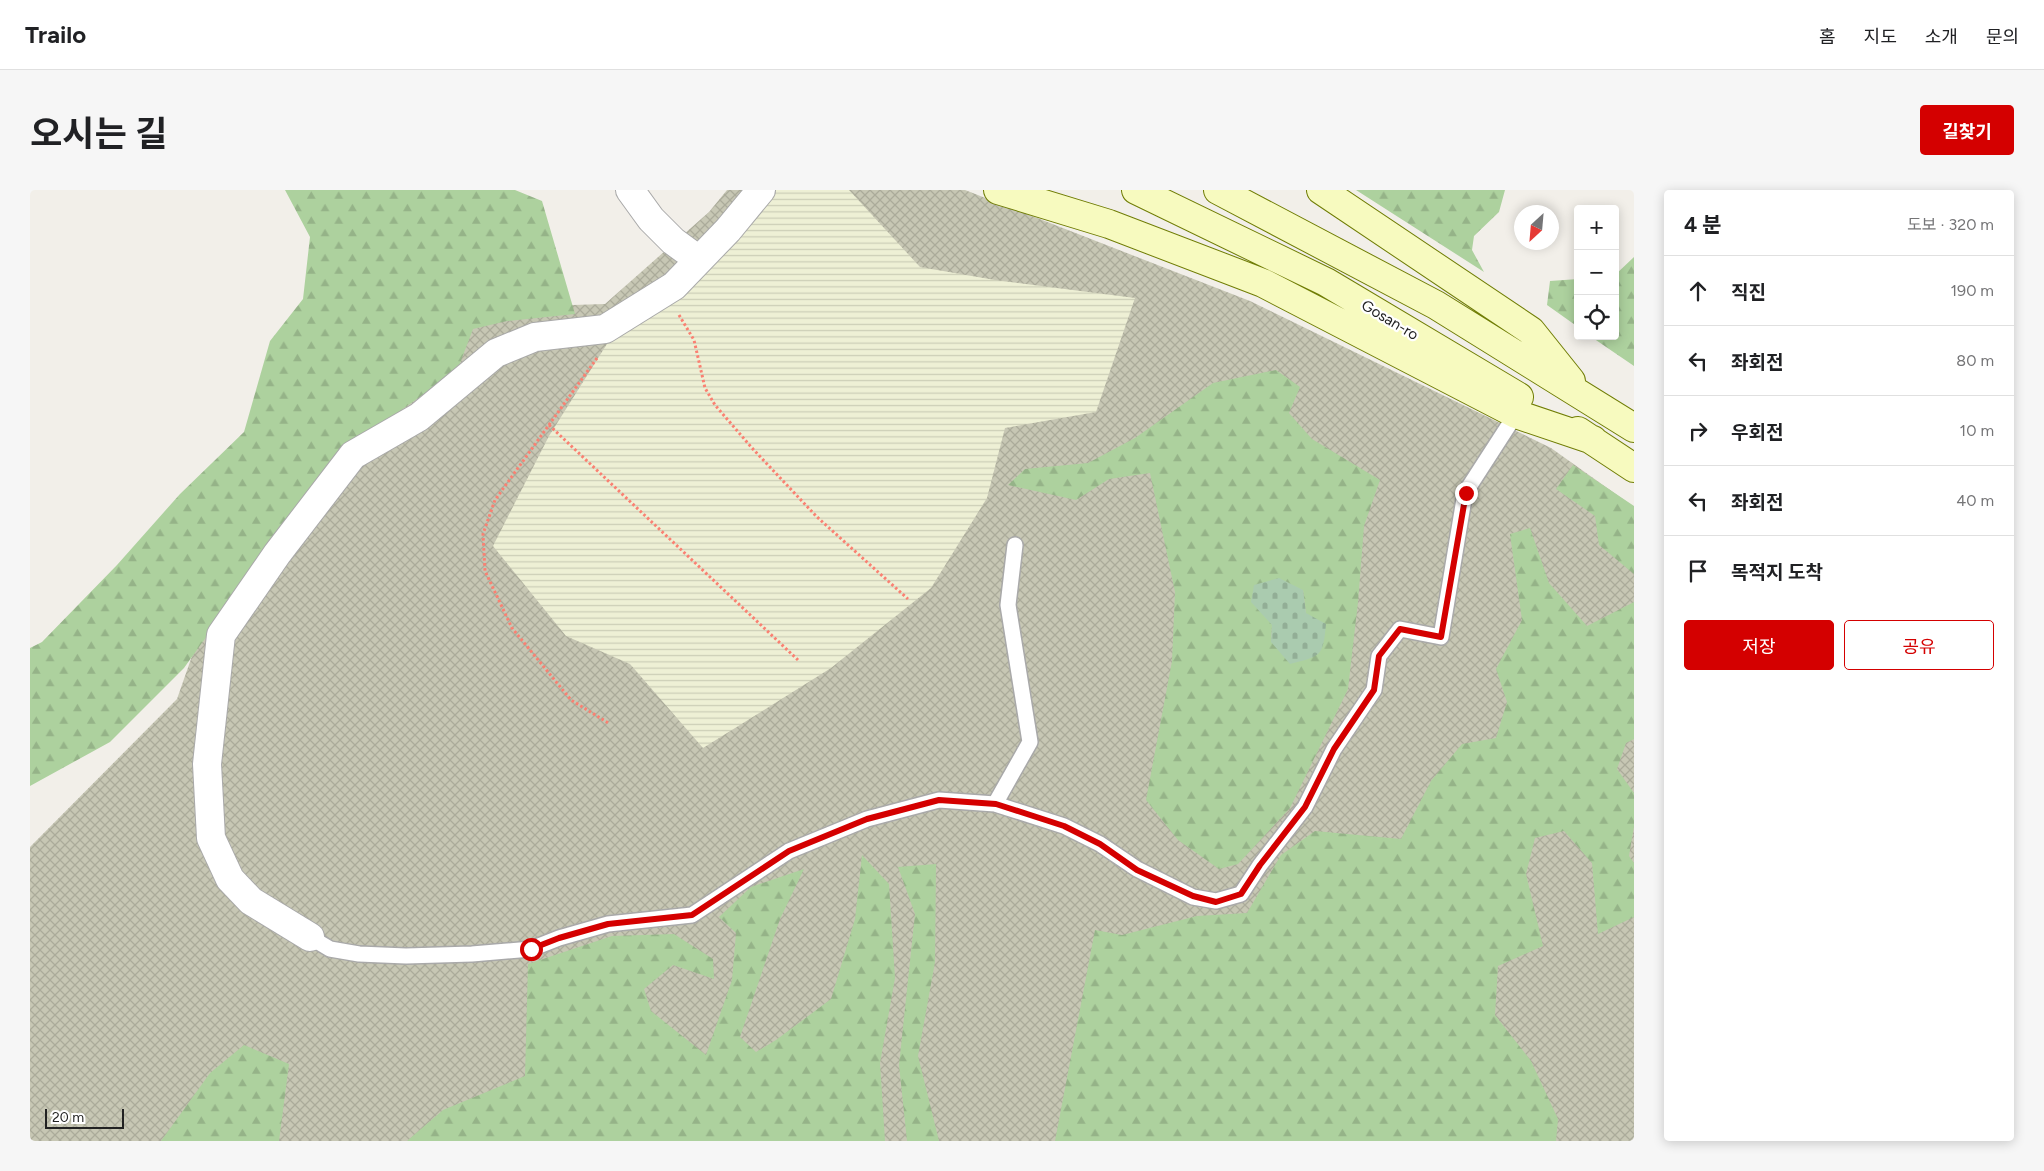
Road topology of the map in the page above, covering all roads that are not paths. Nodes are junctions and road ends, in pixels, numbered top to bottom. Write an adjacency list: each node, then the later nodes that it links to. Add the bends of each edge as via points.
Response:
1 (630, 190): 7 (street, via 673,242)
2 (761, 190): 7 (street)
3 (998, 190): 9 (street, via 1109,224 1263,283)
4 (1136, 190): 11 (street, Gosan-ro, via 1326,282)
5 (1218, 190): 8 (street, via 1436,305)
6 (1321, 190): 8 (street, via 1531,330)
7 (699, 260): 15 (street, via 674,286 605,329 535,337 496,353 419,417 353,456 277,554 221,635 207,764 211,838 230,879 251,901)
8 (1585, 397): 10 (street)
9 (1516, 414): 11 (street); 14 (lane, via 1466,493 1441,637 1400,629 1379,656 1374,690 1334,749 1305,807 1241,894 1216,902 1193,896 1137,870 1100,844 1064,826)
10 (1634, 428)
11 (1593, 440): 12 (street, Gosan-ro)
12 (1634, 468)
13 (1015, 545): 14 (lane, via 1008,605 1030,742)
14 (996, 804): 15 (lane, via 939,800 867,819 789,851 692,915 608,924 531,949 406,956 359,954 330,949)
15 (310, 938)

